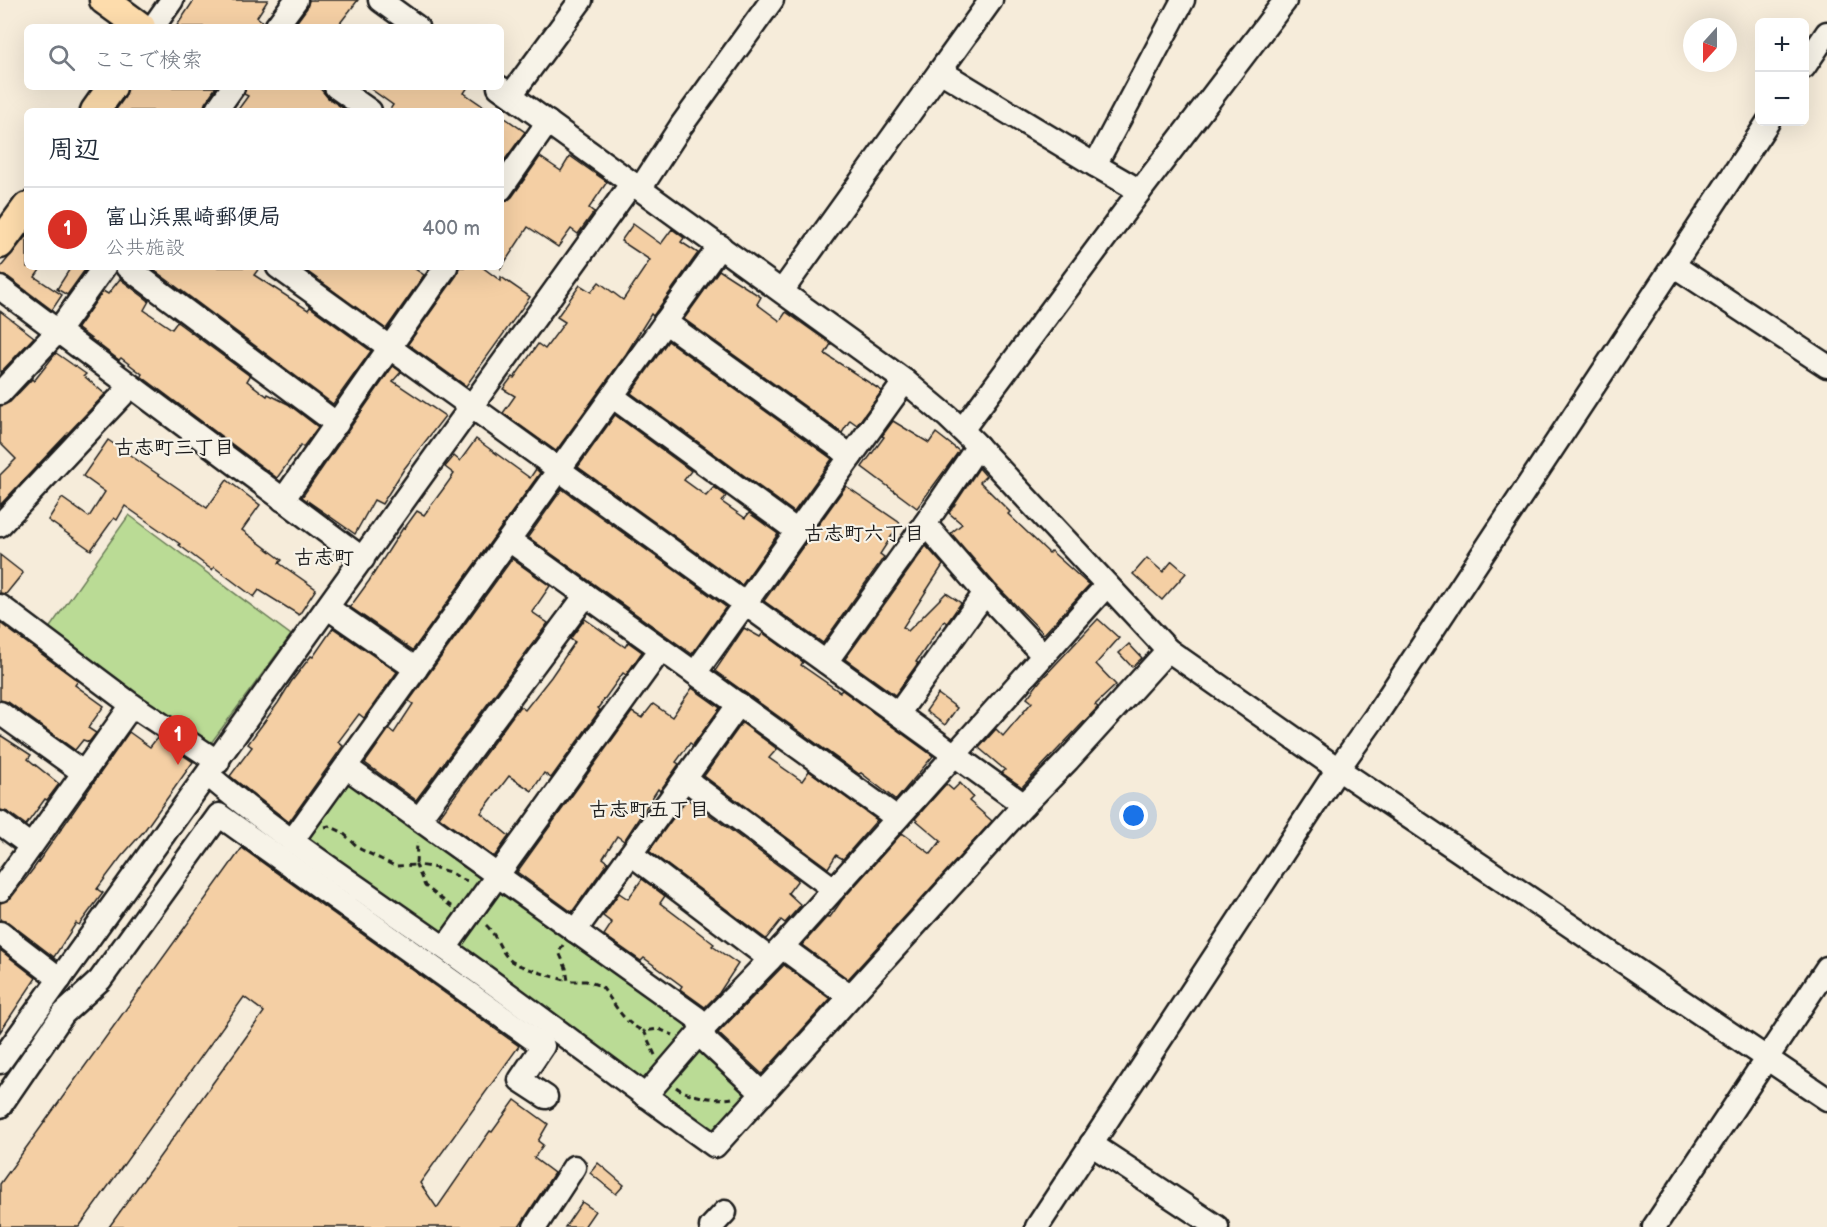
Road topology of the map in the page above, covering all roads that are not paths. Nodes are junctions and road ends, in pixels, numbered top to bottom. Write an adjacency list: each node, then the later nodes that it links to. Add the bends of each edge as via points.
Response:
1 (104, 0): 10 (main road)
2 (172, 0): 11 (street)
3 (296, 0): 12 (street)
4 (380, 0): 13 (street)
5 (581, 0): 20 (street)
6 (772, 0): 28 (street)
7 (991, 0): 16 (street)
8 (1183, 0): 26 (street)
9 (1285, 0): 29 (street)
10 (137, 24)
11 (155, 24)
12 (278, 24)
13 (413, 24)
14 (1827, 33): 15 (street)
15 (1809, 60)
16 (940, 71): 26 (street); 39 (street)
17 (110, 90): 21 (main road)
18 (231, 90): 22 (street)
19 (340, 90): 23 (street)
20 (505, 91): 24 (street)
21 (97, 108)
22 (218, 108)
23 (366, 108)
24 (548, 122): 27 (street); 28 (street)
25 (1765, 126): 33 (street)
26 (1095, 165): 29 (street)
27 (504, 185)
28 (636, 186): 32 (street); 48 (street)
29 (1140, 191): 50 (street)
30 (24, 211): 31 (main road)
31 (0, 244)
32 (720, 246): 39 (street); 40 (street)
33 (1673, 265): 43 (street); 79 (street)
34 (102, 270): 41 (street)
35 (131, 270): 49 (street)
36 (282, 270): 42 (street)
37 (438, 270): 42 (street)
38 (0, 288): 41 (street)
39 (782, 291): 44 (street)
40 (665, 322): 47 (street); 52 (street)
41 (58, 331): 45 (street); 46 (street)
42 (390, 348): 48 (street); 49 (street)
43 (1827, 366)
44 (905, 381): 50 (street); 52 (street)
45 (131, 386): 54 (street); 56 (street)
46 (0, 393)
47 (612, 396): 53 (street); 57 (street)
48 (472, 407): 53 (street); 59 (street)
49 (337, 424): 54 (street)
50 (962, 430): 51 (street)
51 (978, 446): 55 (street); 60 (street)
52 (851, 456): 57 (street)
53 (559, 470): 58 (street); 63 (street)
54 (283, 500): 59 (street)
55 (925, 524): 61 (street); 69 (street)
56 (0, 525)
57 (797, 531): 63 (street)
58 (509, 540): 62 (street); 70 (street)
59 (363, 559): 65 (street)
60 (1107, 585): 67 (street); 68 (street)
61 (985, 593): 68 (street); 75 (street)
62 (586, 595): 66 (street); 84 (street)
63 (745, 604): 69 (street); 71 (street)
64 (0, 606): 73 (street)
65 (328, 608): 70 (street); 78 (street)
66 (661, 649): 71 (street); 89 (street)
67 (1168, 650): 79 (street); 82 (street)
68 (1043, 655): 76 (street)
69 (826, 662): 75 (street)
70 (416, 669): 77 (street)
71 (695, 673): 72 (street)
72 (739, 704): 81 (street); 83 (street)
73 (132, 705): 78 (street); 80 (street)
74 (0, 713): 80 (street)
75 (898, 714): 76 (street)
76 (953, 754): 82 (street); 83 (street)
77 (346, 767): 84 (street); 86 (street)
78 (213, 768): 86 (street, via 244,805); 97 (street)
79 (1338, 769): 100 (street); 107 (street)
80 (84, 773): 87 (street)
81 (686, 779): 88 (street); 90 (street)
82 (1024, 805): 98 (street)
83 (897, 818): 90 (street)
84 (419, 819): 89 (street)
85 (0, 823): 87 (street)
86 (292, 842): 94 (street)
87 (31, 846): 91 (street)
88 (631, 854): 92 (street); 95 (street)
89 (498, 875): 92 (street); 94 (street)
90 (834, 889): 95 (street)
91 (0, 890)
92 (575, 931): 99 (street, via 697,1018)
93 (0, 933): 97 (street)
94 (445, 948): 103 (street)
95 (776, 953): 98 (street); 99 (street)
96 (1827, 968): 100 (street)
97 (60, 979): 101 (street)
98 (849, 996): 102 (street)
99 (700, 1030): 102 (street, via 706,1041); 103 (street)
100 (1766, 1058): 105 (street); 112 (street)
101 (0, 1062)
102 (763, 1094): 103 (street, via 715,1146)
103 (645, 1096)
104 (546, 1097): 106 (street, via 520,1080 543,1046 219,815 100,980 63,1014)
105 (1827, 1099)
106 (0, 1106)
107 (1091, 1144): 110 (street); 111 (street)
108 (574, 1167): 109 (street)
109 (535, 1227)
110 (1037, 1227)
111 (1217, 1227)
112 (1654, 1227)

